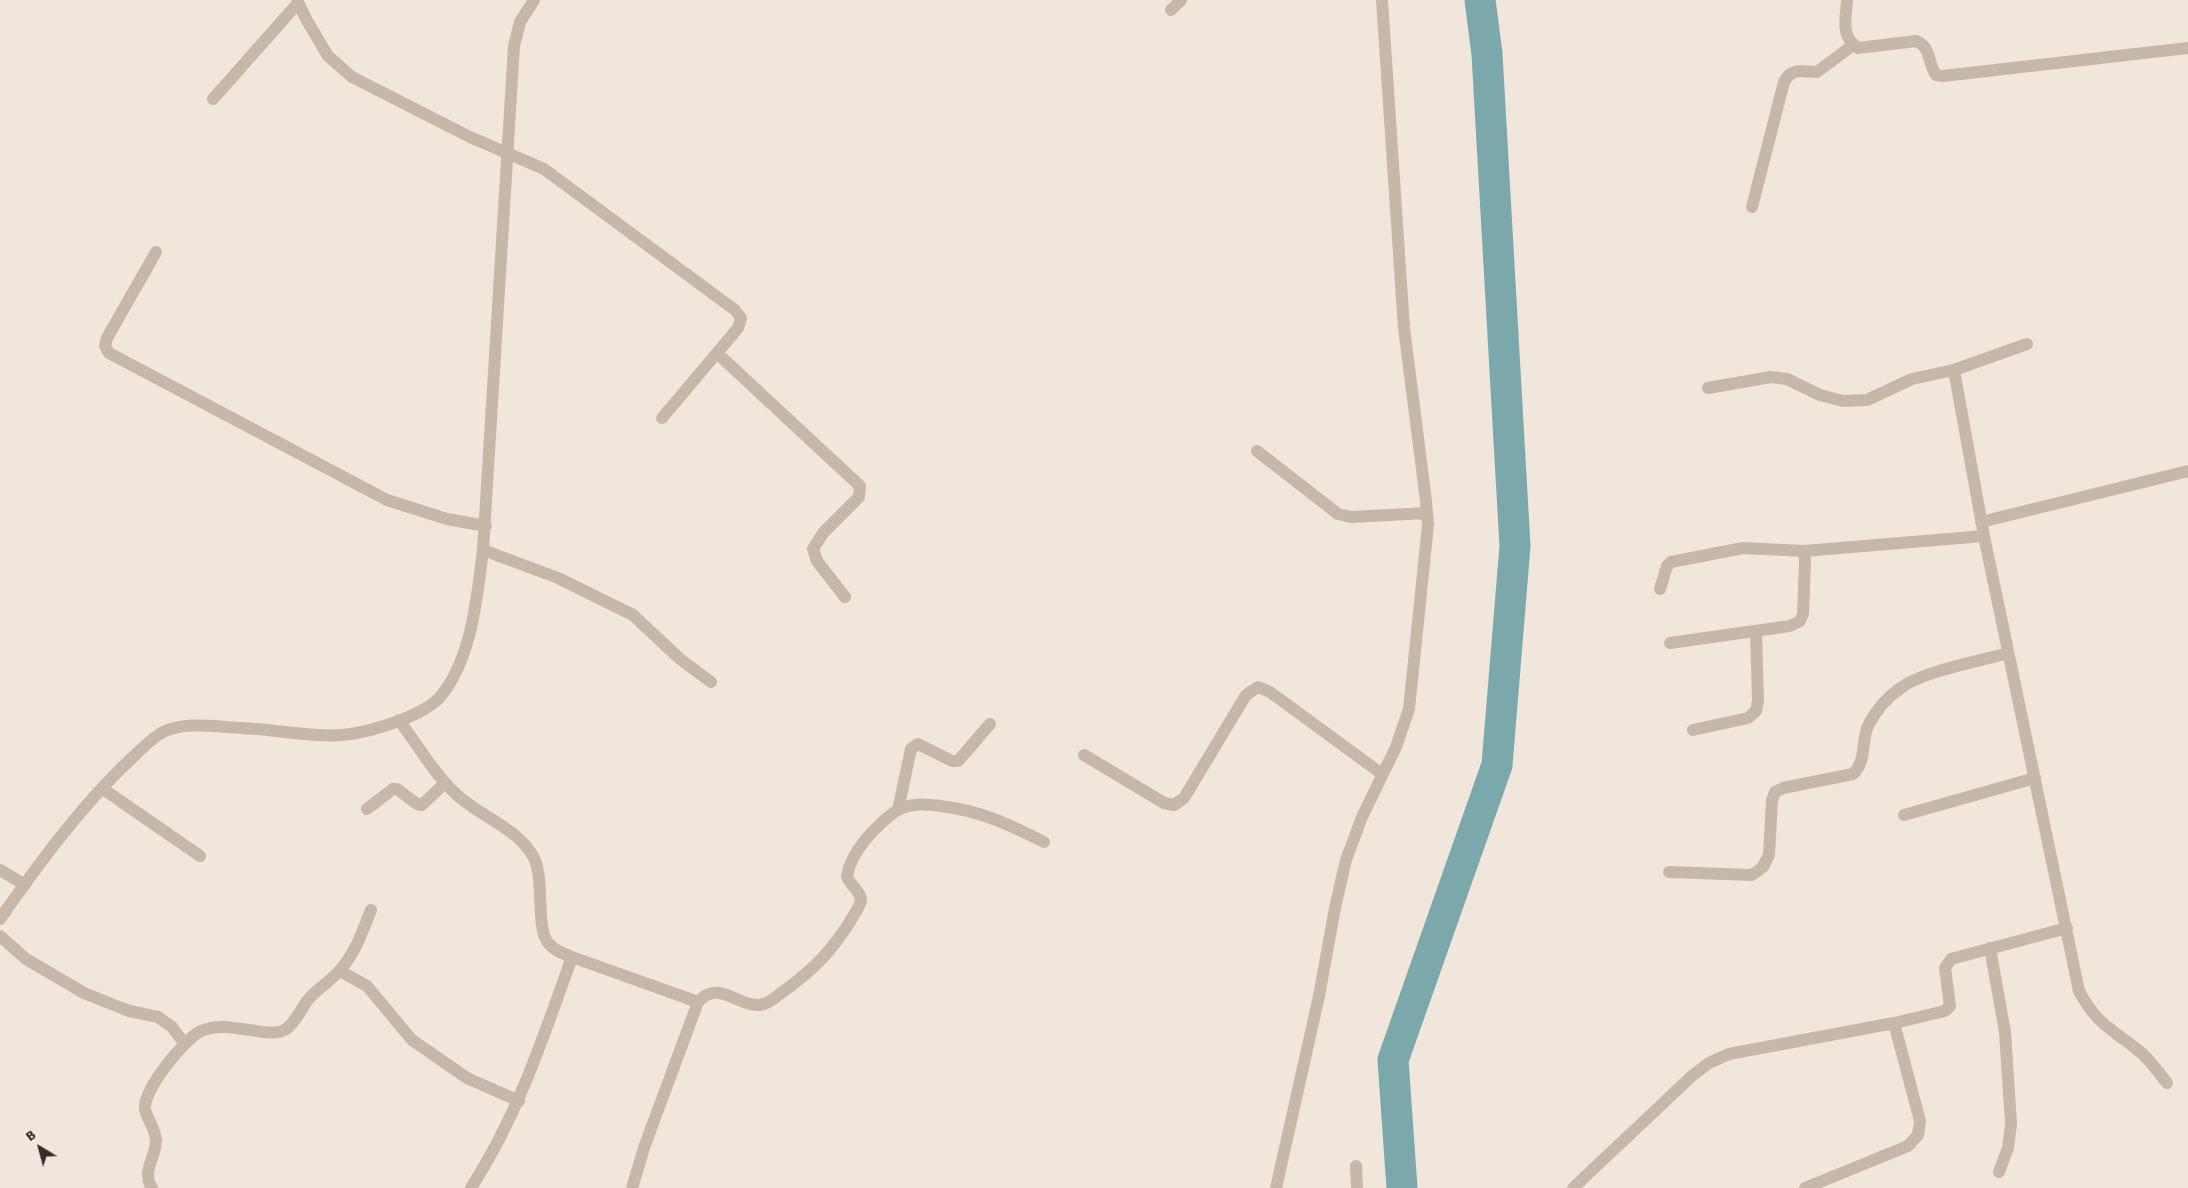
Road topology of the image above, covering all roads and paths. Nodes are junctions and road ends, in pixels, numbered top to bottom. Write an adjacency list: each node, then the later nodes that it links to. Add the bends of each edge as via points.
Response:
1 (534, 0): 10 (street, via 520,22 514,46)
2 (1181, 0): 6 (street)
3 (1382, 0): 20 (street, via 1404,328)
4 (1847, 0): 7 (street, via 1846,35)
5 (298, 2): 9 (street); 10 (street, via 328,56 352,77 470,137)
6 (1171, 10)
7 (1853, 45): 8 (street, via 1858,48 1922,43 1931,68 1936,75 1943,76); 11 (street, via 1817,72 1788,74)
8 (2188, 48)
9 (213, 99)
10 (505, 147): 14 (street, via 557,177 735,310 741,318 738,328); 22 (street)
11 (1752, 207)
12 (156, 252): 22 (street, via 107,338 109,353 369,492 400,506)
13 (2027, 344): 15 (street)
14 (718, 354): 17 (street); 27 (street, via 860,486 859,497 823,533 813,549 817,562)
15 (1954, 370): 16 (street, via 1912,379 1867,400 1843,401 1820,395 1787,379 1771,377); 21 (street)
16 (1708, 388)
17 (662, 418)
18 (1257, 451): 20 (street, via 1338,514 1351,517)
19 (2188, 470): 21 (street)
20 (1427, 513): 36 (street, via 1409,709 1396,747)
21 (1981, 522): 23 (street)
22 (483, 526): 24 (street)
23 (1984, 536): 25 (street); 30 (street)
24 (483, 550): 31 (street, via 558,578 633,615); 32 (street, via 475,611 454,676 439,697 422,710)
25 (1804, 551): 26 (street, via 1743,548 1672,562 1667,566); 28 (street, via 1806,562 1800,621 1790,626)
26 (1660, 588)
27 (845, 596)
28 (1756, 631): 29 (street); 34 (street, via 1756,711 1748,718)
29 (1670, 642)
30 (2008, 653): 37 (street); 46 (street, via 1919,678 1902,687 1875,713 1867,728 1864,756 1853,774 1775,792 1769,856 1752,875)
31 (710, 682)
32 (399, 720): 38 (street); 39 (street, via 350,734 182,726 163,732 149,743)
33 (990, 724): 41 (street, via 958,761 918,744 910,749)
34 (1694, 730)
35 (1084, 755): 36 (street, via 1174,805 1184,798 1246,695 1258,687 1270,692)
36 (1382, 774): 65 (street, via 1346,860)
37 (2034, 778): 42 (street); 50 (street)
38 (445, 783): 40 (street, via 422,805 397,789); 53 (street, via 468,805 527,847 535,859 548,943)
39 (103, 789): 44 (street); 47 (street)
40 (367, 809)
41 (898, 810): 43 (street, via 913,804 966,809 1001,820); 55 (street, via 858,850 847,877 859,895 860,905 823,960 764,1004 715,992 704,995)
42 (1904, 815)
43 (1044, 842)
44 (200, 856)
45 (0, 870): 47 (street)
46 (1669, 872)
47 (25, 885): 49 (street)
48 (371, 910): 54 (street)
49 (0, 919)
50 (2067, 928): 52 (street); 58 (street, via 2079,991 2089,1009 2106,1027 2150,1061)
51 (0, 936): 57 (street, via 26,959 84,993 129,1011 158,1017 172,1027)
52 (1990, 948): 56 (street, via 1951,959 1945,968 1951,1001 1945,1011); 61 (street, via 2006,1040 2011,1124)
53 (572, 957): 55 (street); 59 (street)
54 (340, 971): 57 (street, via 307,1000 287,1028 277,1033 223,1025 202,1030); 59 (street, via 367,986 412,1040 467,1078)
55 (698, 1002): 64 (street)
56 (1894, 1023): 67 (street, via 1729,1054 1709,1063); 68 (street, via 1920,1121 1918,1135 1908,1146)
57 (184, 1043): 62 (street, via 146,1101 156,1142 148,1171)
58 (2167, 1083)
59 (518, 1101): 63 (street, via 489,1160)
60 (1356, 1166): 66 (street)
61 (2000, 1172)
62 (152, 1188)
63 (471, 1188)
64 (632, 1188)
65 (1276, 1188)
66 (1357, 1188)
67 (1573, 1188)
68 (1805, 1188)

